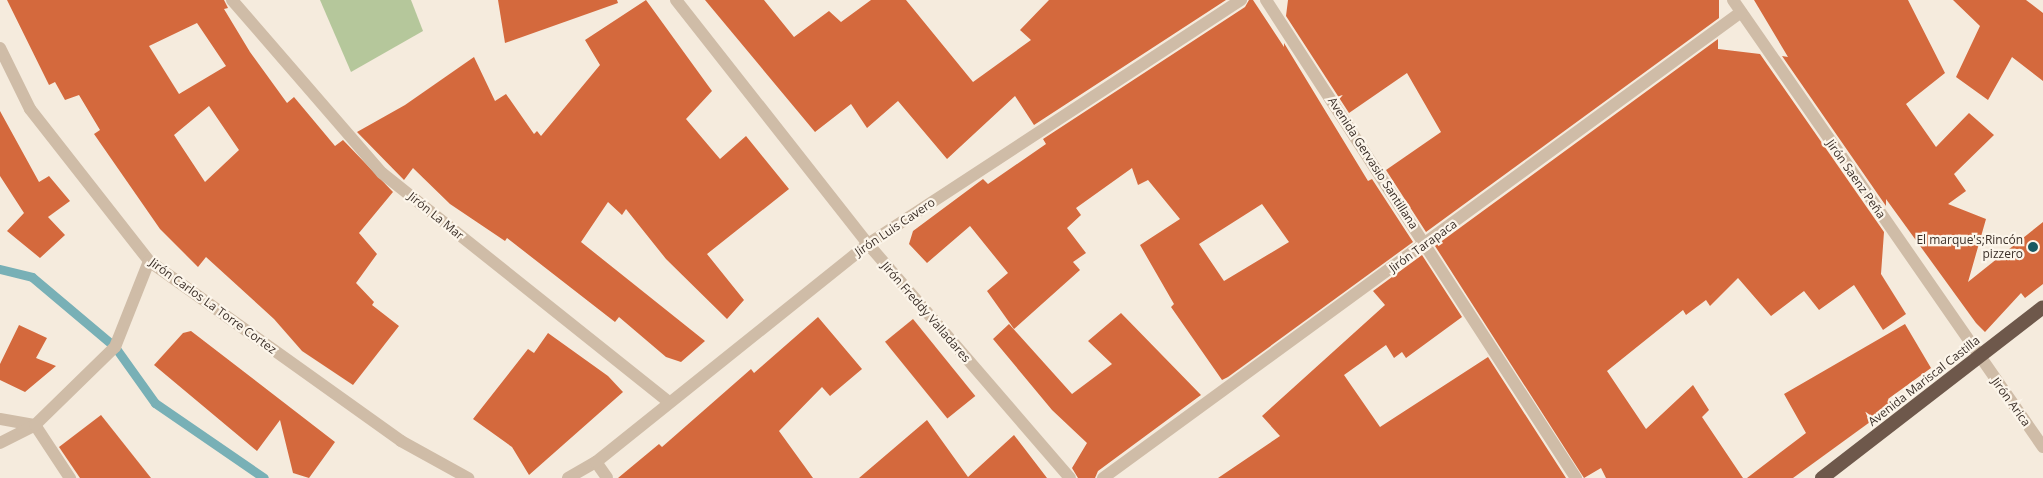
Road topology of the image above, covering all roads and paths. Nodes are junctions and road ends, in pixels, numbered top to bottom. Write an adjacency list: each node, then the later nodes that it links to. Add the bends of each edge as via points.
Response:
1 (232, 0): 13 (street, Jirón La Mar, via 382,173)
2 (676, 0): 8 (street, Jirón Freddy Valladares)
3 (1241, 0): 8 (street, Jirón Luis Cavero)
4 (1266, 0): 9 (street, Avenida Gervasio Santillana)
5 (1733, 0): 6 (street, Jirón Saenz Peña)
6 (1742, 12): 9 (street, Jirón Tarapaca); 12 (street, Jirón Saenz Peña)
7 (0, 48): 10 (street, Jirón Carlos La Torre Cortez, via 30,109)
8 (868, 244): 13 (street, Jirón Luis Cavero); 23 (street, Jirón Freddy Valladares)
9 (1426, 244): 24 (street, Jirón Tarapaca); 25 (street, Avenida Gervasio Santillana)
10 (149, 261): 15 (street, via 115,347); 20 (street, Jirón Carlos La Torre Cortez, via 401,441)
11 (2043, 307): 12 (highway, Avenida Mariscal Castilla)
12 (1979, 358): 17 (street, Jirón Arica); 26 (highway, Avenida Mariscal Castilla)
13 (669, 402): 18 (street, Jirón Luis Cavero)
14 (0, 419): 15 (street)
15 (35, 425): 16 (street); 19 (street)
16 (0, 443)
17 (2043, 447)
18 (596, 462): 21 (street, Jirón Luis Cavero); 22 (street)
19 (70, 478)
20 (468, 478)
21 (568, 478)
22 (608, 478)
23 (1070, 478)
24 (1103, 478)
25 (1576, 478)
26 (1822, 478)

